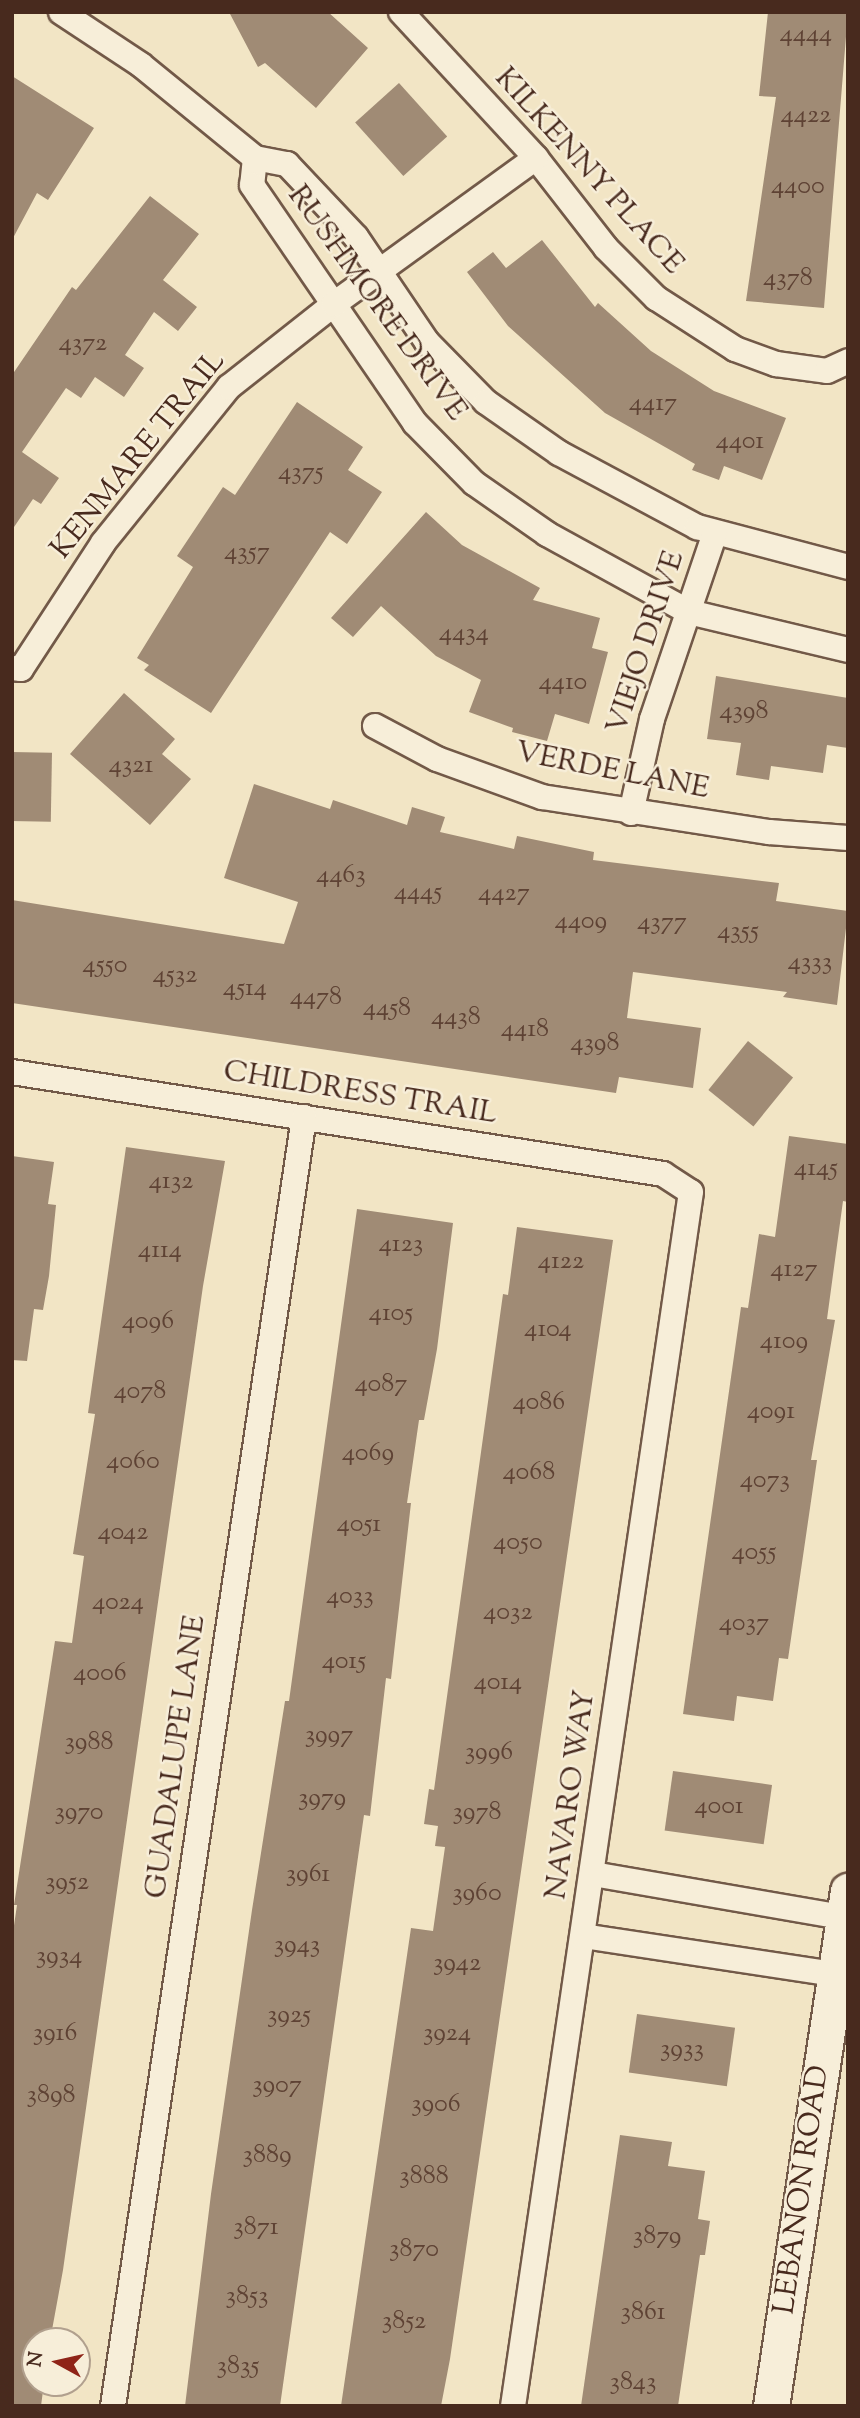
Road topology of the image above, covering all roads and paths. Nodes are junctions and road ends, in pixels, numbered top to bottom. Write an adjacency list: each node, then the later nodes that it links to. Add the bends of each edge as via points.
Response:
1 (61, 12): 3 (street, RUSHMORE DRIVE, via 141,65)
2 (401, 12): 4 (street, KILKENNY PLACE)
3 (256, 158): 5 (street, RUSHMORE DRIVE, via 287,164); 6 (street, RUSHMORE DRIVE, via 252,185)
4 (536, 158): 5 (street, KENMARE TRAIL); 7 (street, KILKENNY PLACE, via 606,248 682,318 754,356 803,370)
5 (382, 271): 6 (street, KENMARE TRAIL); 8 (street, RUSHMORE DRIVE, via 427,342 486,402 559,453)
6 (334, 304): 10 (street, RUSHMORE DRIVE, via 415,423 474,483 547,534); 12 (street, KENMARE TRAIL, via 229,387 103,543)
7 (837, 366)
8 (715, 533): 9 (street, RUSHMORE DRIVE); 10 (street, VIEJO DRIVE)
9 (848, 566)
10 (689, 612): 11 (street, RUSHMORE DRIVE); 14 (street, VIEJO DRIVE, via 652,719)
11 (848, 650)
12 (17, 669)
13 (375, 726): 14 (street, VERDE LANE, via 437,759 502,785)
14 (631, 813): 15 (street, VERDE LANE)
15 (848, 838)
16 (12, 1072): 17 (street, CHILDRESS TRAIL)
17 (304, 1118): 18 (street, CHILDRESS TRAIL, via 663,1174); 23 (street, GUADALUPE LANE)
18 (691, 1192): 19 (street, NAVARO WAY)
19 (593, 1874): 20 (street); 21 (street, NAVARO WAY)
20 (846, 1909): 22 (main road, LEBANON ROAD)
21 (583, 1936): 22 (street); 24 (street, NAVARO WAY)
22 (842, 1975): 25 (main road, LEBANON ROAD)
23 (113, 2406)
24 (513, 2406)
25 (771, 2406)

